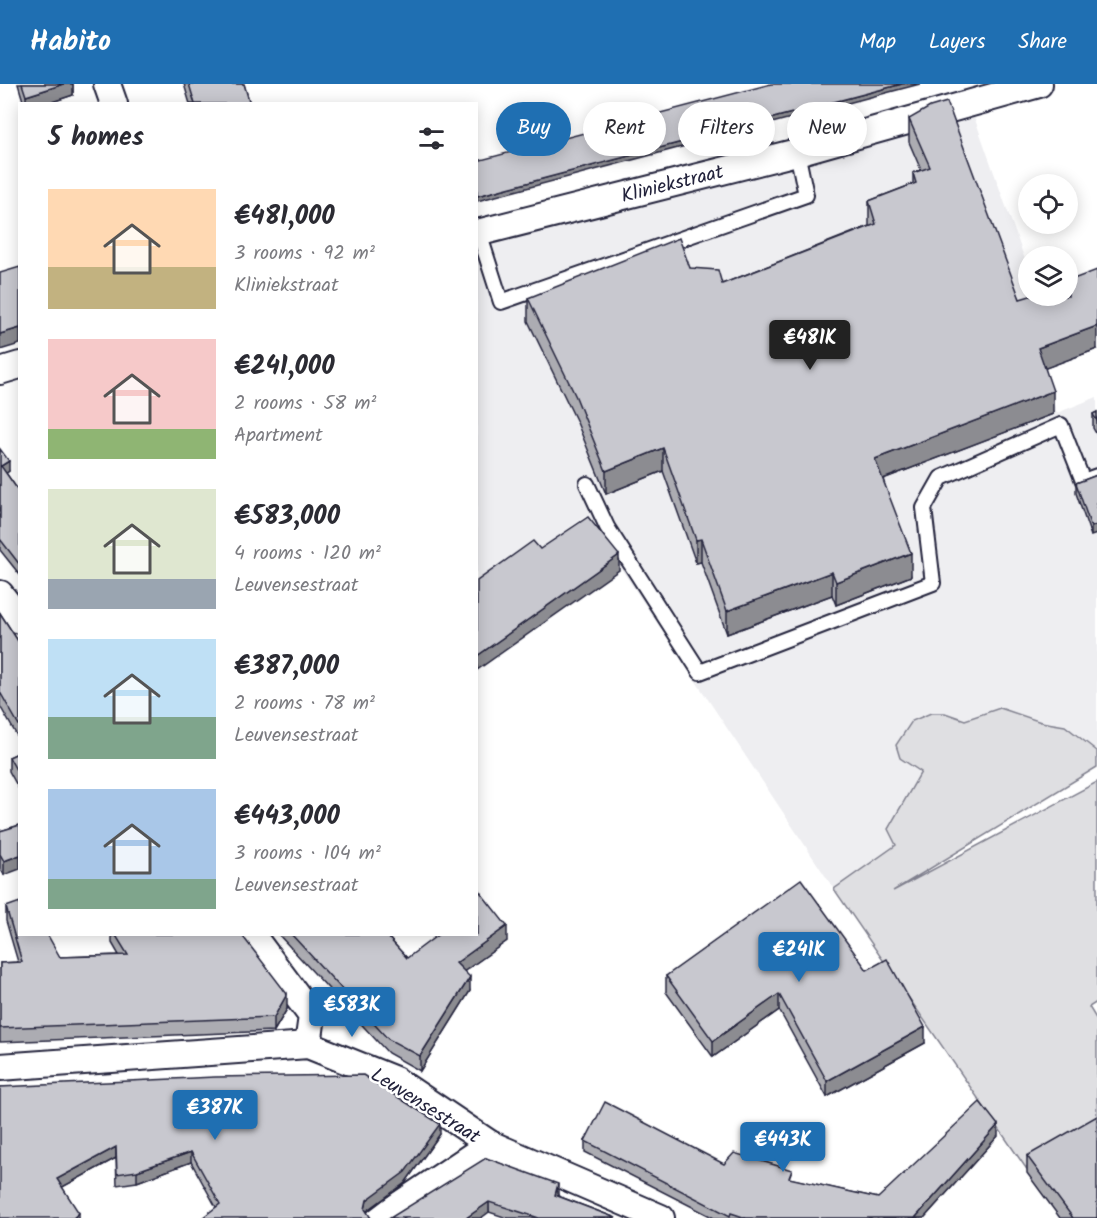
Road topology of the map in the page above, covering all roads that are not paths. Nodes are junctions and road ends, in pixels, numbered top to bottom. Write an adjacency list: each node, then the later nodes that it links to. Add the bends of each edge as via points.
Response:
1 (107, 84): 3 (street)
2 (1039, 84): 4 (street, Kliniekstraat)
3 (113, 102)
4 (867, 132)
5 (787, 155): 7 (street, Kliniekstraat)
6 (798, 156): 7 (lane, via 806,195 501,302)
7 (478, 233)
8 (18, 366): 9 (street)
9 (0, 371)
10 (1097, 476): 11 (lane, via 1083,481 1061,425 941,478 924,508 933,583 700,672 607,527)
11 (587, 484)
12 (0, 594): 13 (street)
13 (18, 617)
14 (252, 936): 15 (street, via 312,1016)
15 (308, 1045): 16 (street, Leuvensestraat); 17 (street, Leuvensestraat, via 394,1080)
16 (0, 1067)
17 (490, 1144): 18 (street); 19 (street, Leuvensestraat)
18 (380, 1218)
19 (661, 1218)

